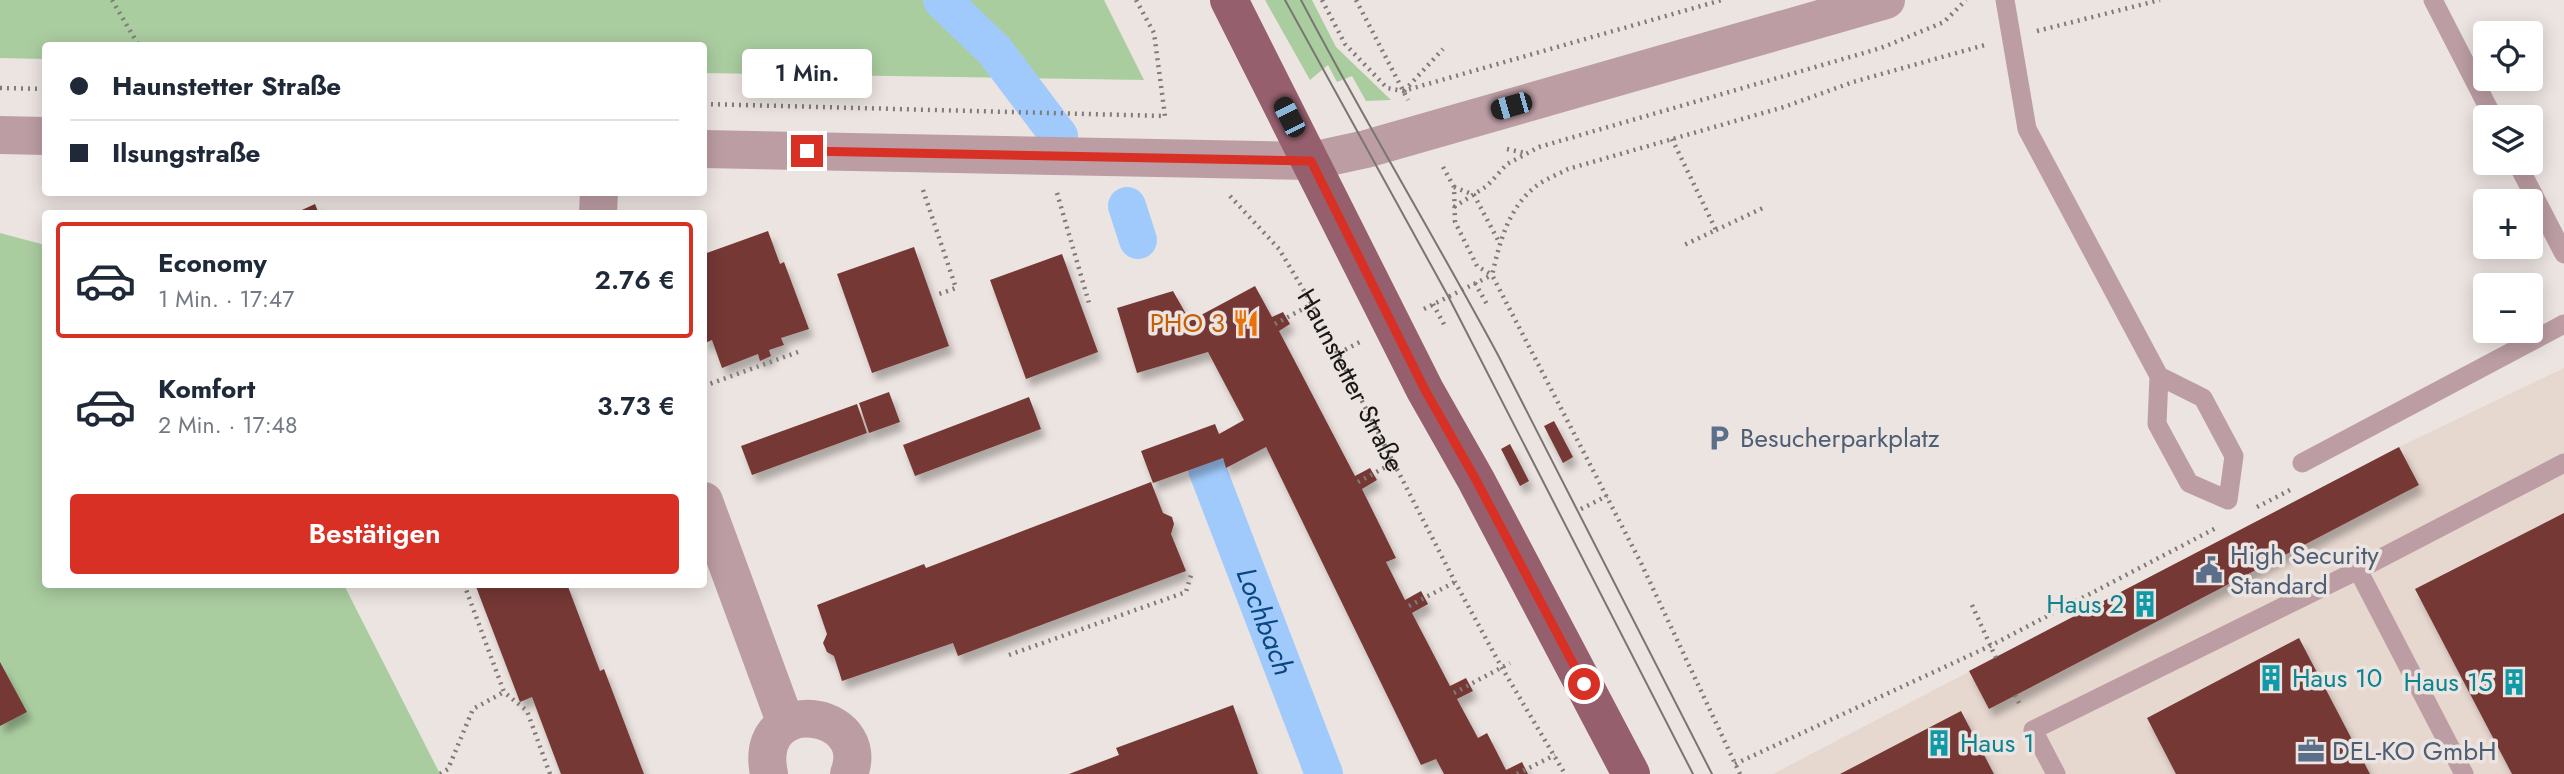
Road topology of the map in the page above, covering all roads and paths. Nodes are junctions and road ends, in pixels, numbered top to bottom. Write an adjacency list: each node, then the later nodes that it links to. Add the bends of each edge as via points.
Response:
1 (112, 0): 13 (path)
2 (1136, 0): 20 (path, via 1154,33)
3 (1229, 0): 28 (main road)
4 (1322, 0): 17 (path, via 1345,44 1387,88)
5 (1356, 0): 17 (path)
6 (1722, 0): 17 (path)
7 (1886, 0): 28 (street)
8 (1966, 0): 30 (path, via 1944,22 1881,48 1539,147 1507,164)
9 (2006, 0): 12 (lane)
10 (2160, 0): 12 (path)
11 (2433, 0): 19 (lane)
12 (2013, 37): 23 (path); 48 (lane, via 2027,129)
13 (137, 42)
14 (1443, 49): 17 (path)
15 (0, 88): 16 (path)
16 (42, 89)
17 (1404, 91)
18 (707, 104): 20 (path)
19 (2487, 105)
20 (1165, 116): 27 (path, Haunstetter Straße)
21 (0, 135): 22 (street)
22 (42, 136)
23 (1672, 139): 33 (path); 34 (path, via 1568,169 1538,185 1512,212)
24 (707, 149): 25 (street)
25 (911, 153): 26 (street); 39 (path, via 956,288)
26 (1045, 155): 27 (street); 40 (path, via 1089,303)
27 (1203, 159): 28 (street); 41 (path, Haunstetter Straße, via 1237,205 1279,249)
28 (1311, 161): 82 (main road, via 1425,390)
29 (2522, 175): 36 (lane)
30 (1474, 195): 31 (path); 31 (path, via 1454,187); 34 (path)
31 (1454, 207): 37 (path, via 1455,222 1477,266)
32 (1765, 207): 33 (path)
33 (1716, 230): 35 (path)
34 (1499, 243): 37 (path)
35 (1684, 245)
36 (2564, 254)
37 (1492, 275): 55 (path)
38 (1475, 283): 43 (path)
39 (939, 295)
40 (1085, 304)
41 (1312, 304): 44 (path); 50 (path, Haunstetter Straße)
42 (1433, 304): 46 (path)
43 (1488, 306)
44 (1275, 324)
45 (2564, 324): 51 (lane)
46 (1446, 328)
47 (798, 352): 49 (path)
48 (2159, 376): 48 (lane, via 2157,424 2189,484 2228,500 2234,456 2203,398)
49 (707, 385)
50 (1395, 462): 53 (path); 62 (path, Haunstetter Straße)
51 (2302, 463)
52 (2564, 463): 60 (lane)
53 (1358, 481)
54 (2298, 486): 58 (path)
55 (1607, 496): 57 (path); 75 (path)
56 (707, 509): 73 (street)
57 (1581, 509)
58 (2249, 511)
59 (2224, 524): 66 (path)
60 (2358, 570): 84 (lane, via 2033,730); 85 (lane)
61 (1191, 575): 67 (path, via 1186,592)
62 (1455, 582): 65 (path); 70 (path, Haunstetter Straße)
63 (465, 588): 71 (path)
64 (1972, 605): 66 (path)
65 (1409, 606)
66 (1990, 646): 68 (path); 75 (path)
67 (1009, 655)
68 (1996, 658)
69 (1510, 663): 70 (path)
70 (1502, 668): 72 (path); 74 (path, Haunstetter Straße)
71 (504, 692): 76 (path, via 473,709 449,769); 77 (path, via 527,712)
72 (1454, 693)
73 (786, 724): 78 (street, via 768,747); 79 (street, via 812,718 838,729 852,754)
74 (1555, 755): 80 (path); 81 (path, Haunstetter Straße)
75 (1735, 764): 83 (path)
76 (440, 774)
77 (550, 774)
78 (769, 774)
79 (849, 774)
80 (1517, 774)
81 (1565, 774)
82 (1631, 774)
83 (1740, 774)
84 (2056, 774)
85 (2464, 774)

